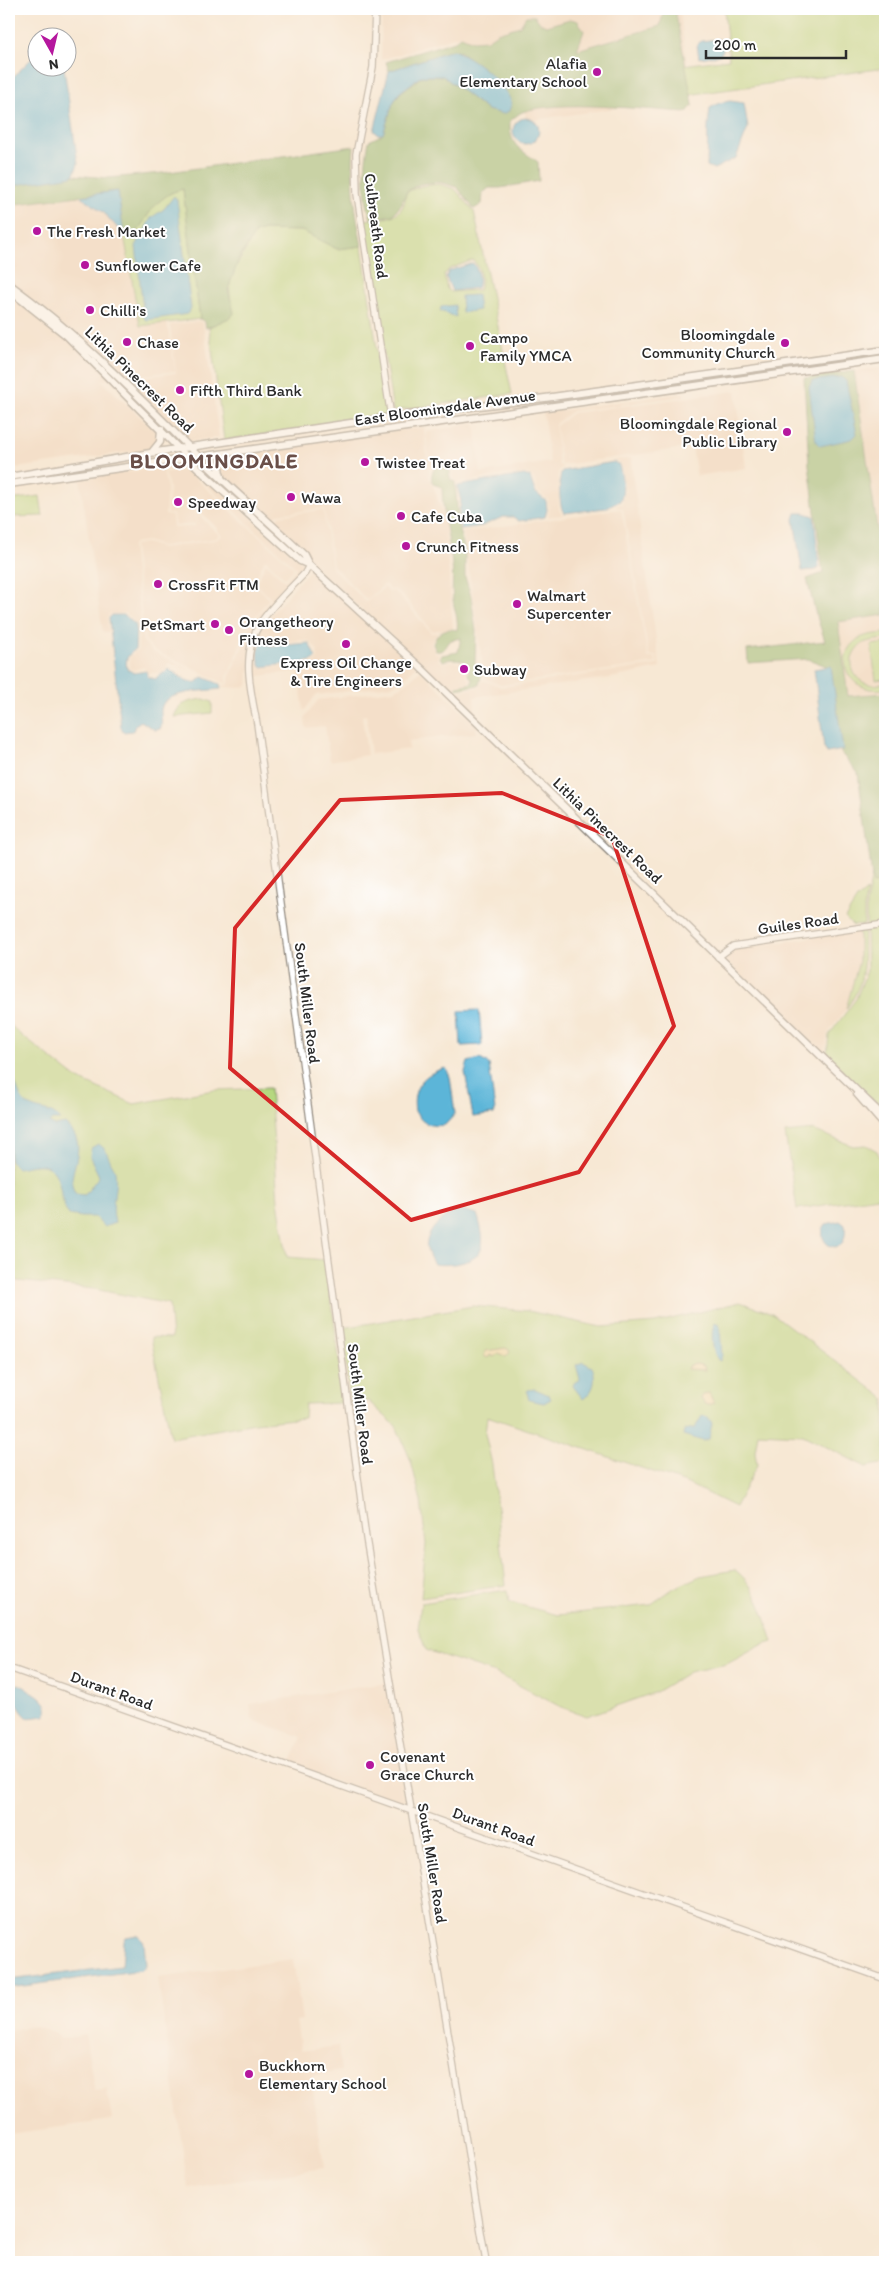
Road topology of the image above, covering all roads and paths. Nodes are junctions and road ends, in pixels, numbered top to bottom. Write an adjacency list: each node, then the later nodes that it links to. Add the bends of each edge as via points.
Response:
1 (375, 9): 6 (street, Culbreath Road, via 373,67 356,154 356,194)
2 (9, 284): 9 (main road, Lithia Pinecrest Road, via 72,332)
3 (9, 290): 7 (main road, Lithia Pinecrest Road, via 67,336)
4 (885, 350): 6 (main road, East Bloomingdale Avenue)
5 (885, 359): 8 (main road, East Bloomingdale Avenue)
6 (391, 417): 8 (main road); 9 (main road, East Bloomingdale Avenue)
7 (161, 429): 10 (main road, Lithia Pinecrest Road); 12 (main road, via 158,446)
8 (393, 430): 11 (main road, East Bloomingdale Avenue)
9 (190, 448): 10 (main road, East Bloomingdale Avenue); 13 (main road, Lithia Pinecrest Road)
10 (180, 449): 12 (main road, East Bloomingdale Avenue); 14 (main road, Lithia Pinecrest Road)
11 (229, 452): 13 (main road, East Bloomingdale Avenue); 16 (main road, via 220,462)
12 (150, 454): 15 (main road, East Bloomingdale Avenue)
13 (199, 456): 14 (main road, East Bloomingdale Avenue); 16 (main road, Lithia Pinecrest Road)
14 (188, 458): 17 (main road, East Bloomingdale Avenue); 18 (main road, Lithia Pinecrest Road, via 300,561)
15 (9, 477)
16 (221, 478): 18 (main road, Lithia Pinecrest Road, via 304,556)
17 (9, 484)
18 (309, 565): 20 (main road, Lithia Pinecrest Road, via 420,667); 25 (street, South Miller Road, via 259,624 250,651 250,684 364,1528)
19 (885, 924): 20 (street, Guiles Road, via 734,946)
20 (718, 957): 21 (main road, Lithia Pinecrest Road)
21 (854, 1088): 22 (main road, Lithia Pinecrest Road); 23 (main road, via 860,1100)
22 (885, 1118)
23 (885, 1126)
24 (9, 1668): 25 (street, Durant Road)
25 (411, 1811): 26 (street, Durant Road); 27 (street, South Miller Road)
26 (885, 1979)
27 (486, 2262)

